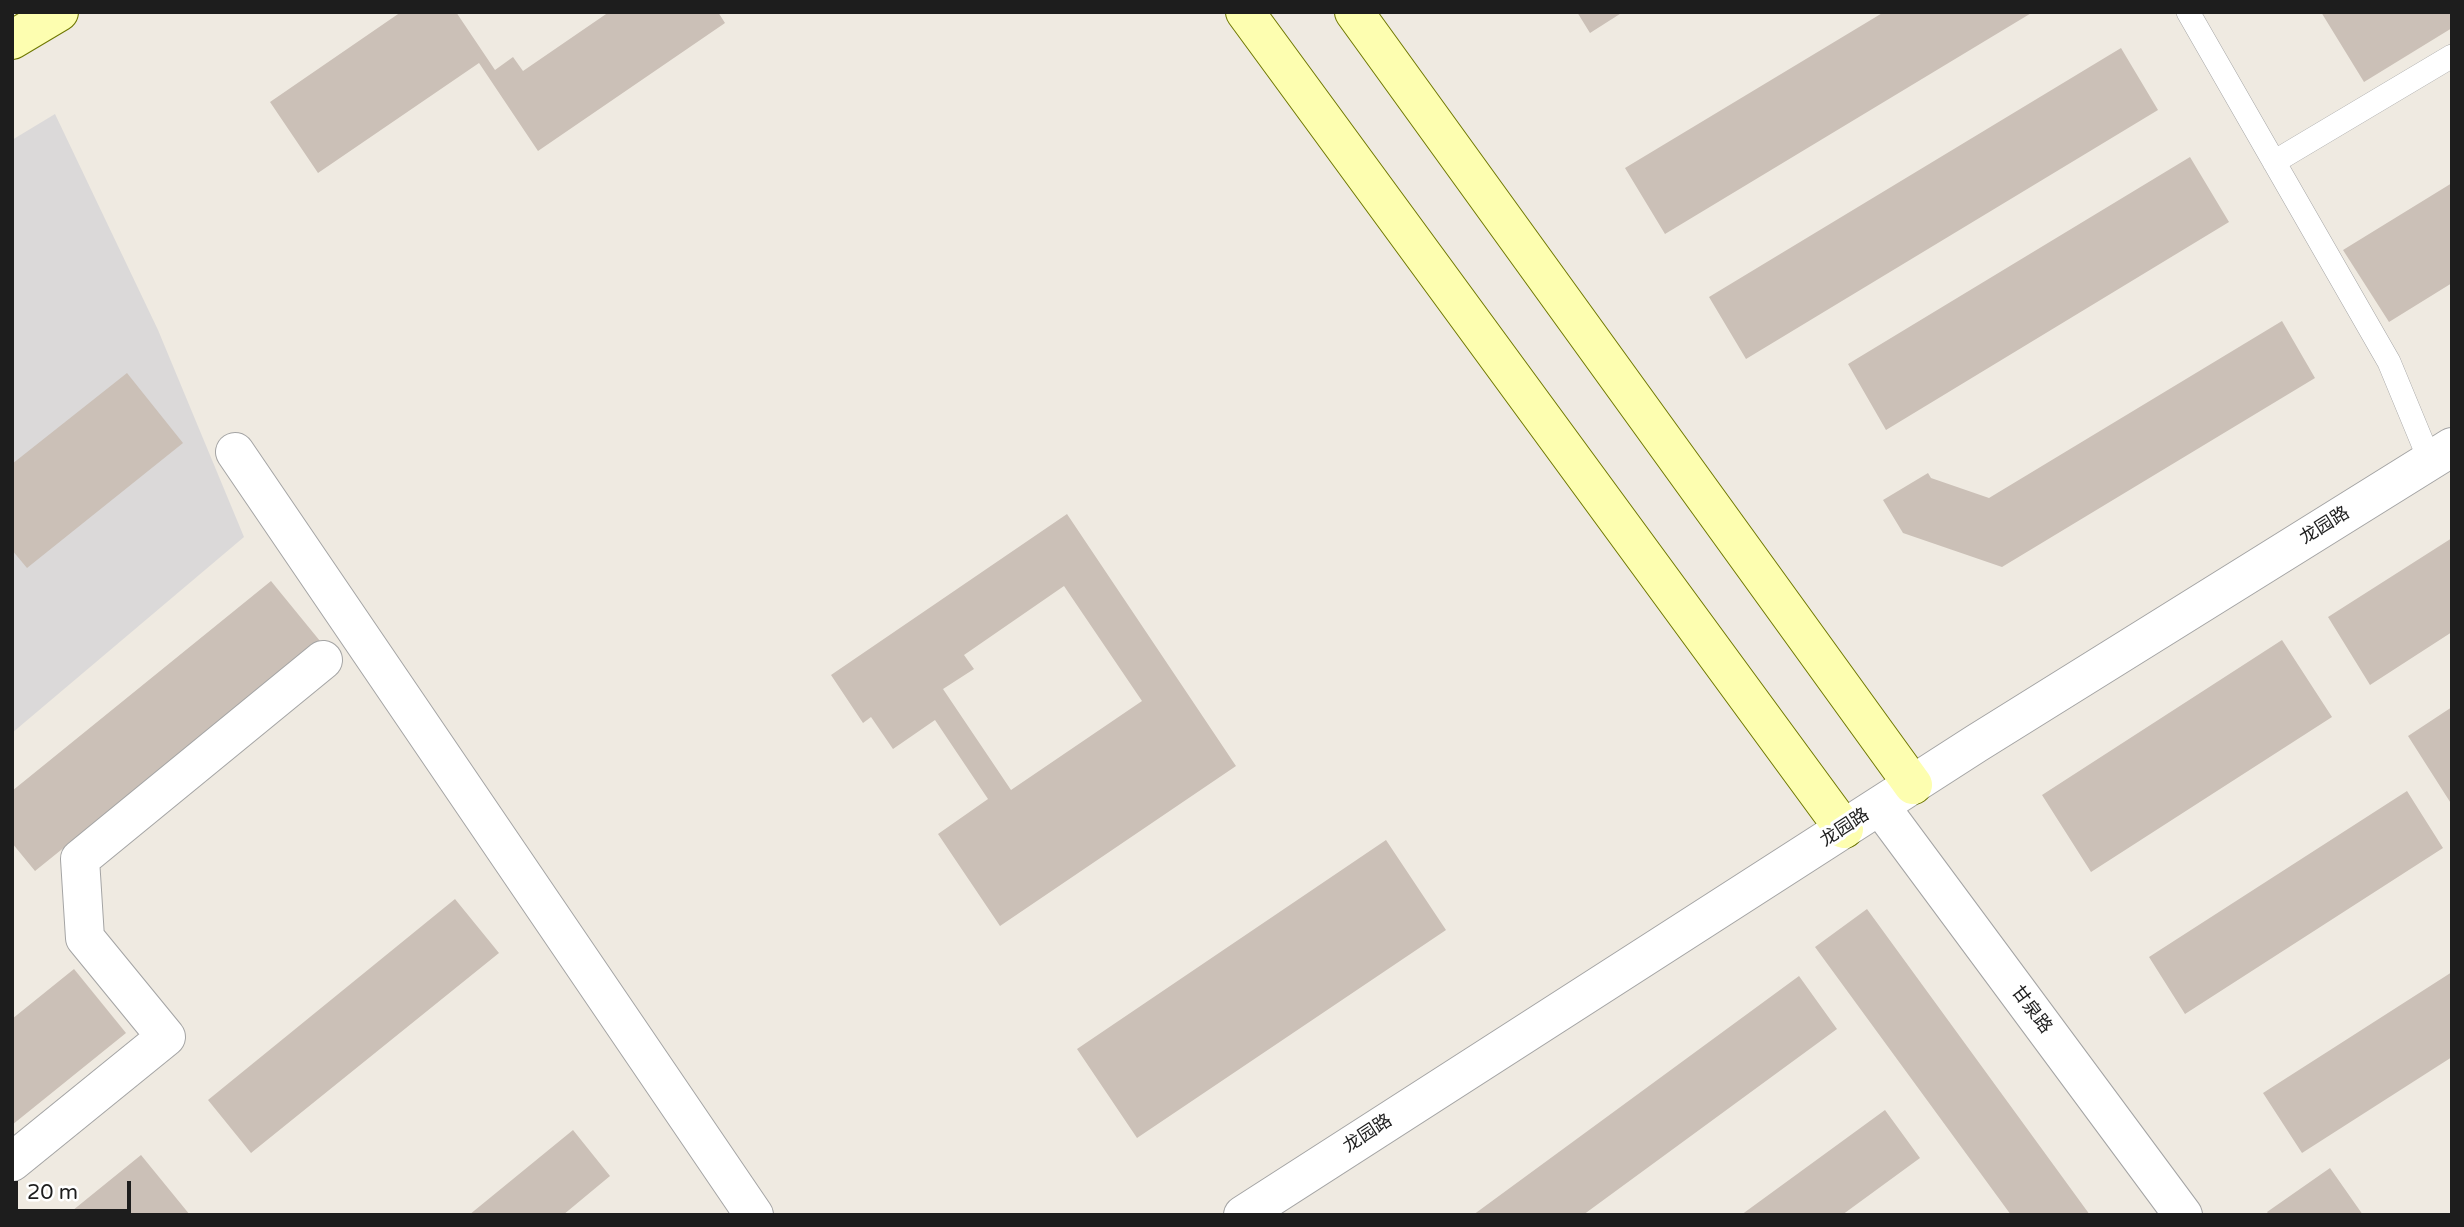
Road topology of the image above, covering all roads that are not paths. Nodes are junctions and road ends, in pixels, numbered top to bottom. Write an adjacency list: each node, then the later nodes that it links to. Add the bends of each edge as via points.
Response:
1 (59, 12): 5 (street)
2 (1245, 12): 13 (street)
3 (1354, 12): 11 (street)
4 (2188, 12): 7 (lane)
5 (12, 40)
6 (2452, 56): 7 (lane)
7 (2274, 162): 9 (lane)
8 (235, 452): 15 (street)
9 (2441, 454): 11 (street, 龙园路)
10 (323, 660): 14 (street, via 80,859 85,938 166,1037)
11 (1913, 785): 12 (street, 龙园路)
12 (1880, 806): 13 (street, 龙园路); 17 (street, 甘泉路)
13 (1844, 828): 16 (street, 龙园路)
14 (12, 1162)
15 (754, 1215)
16 (1243, 1215)
17 (2183, 1215)

